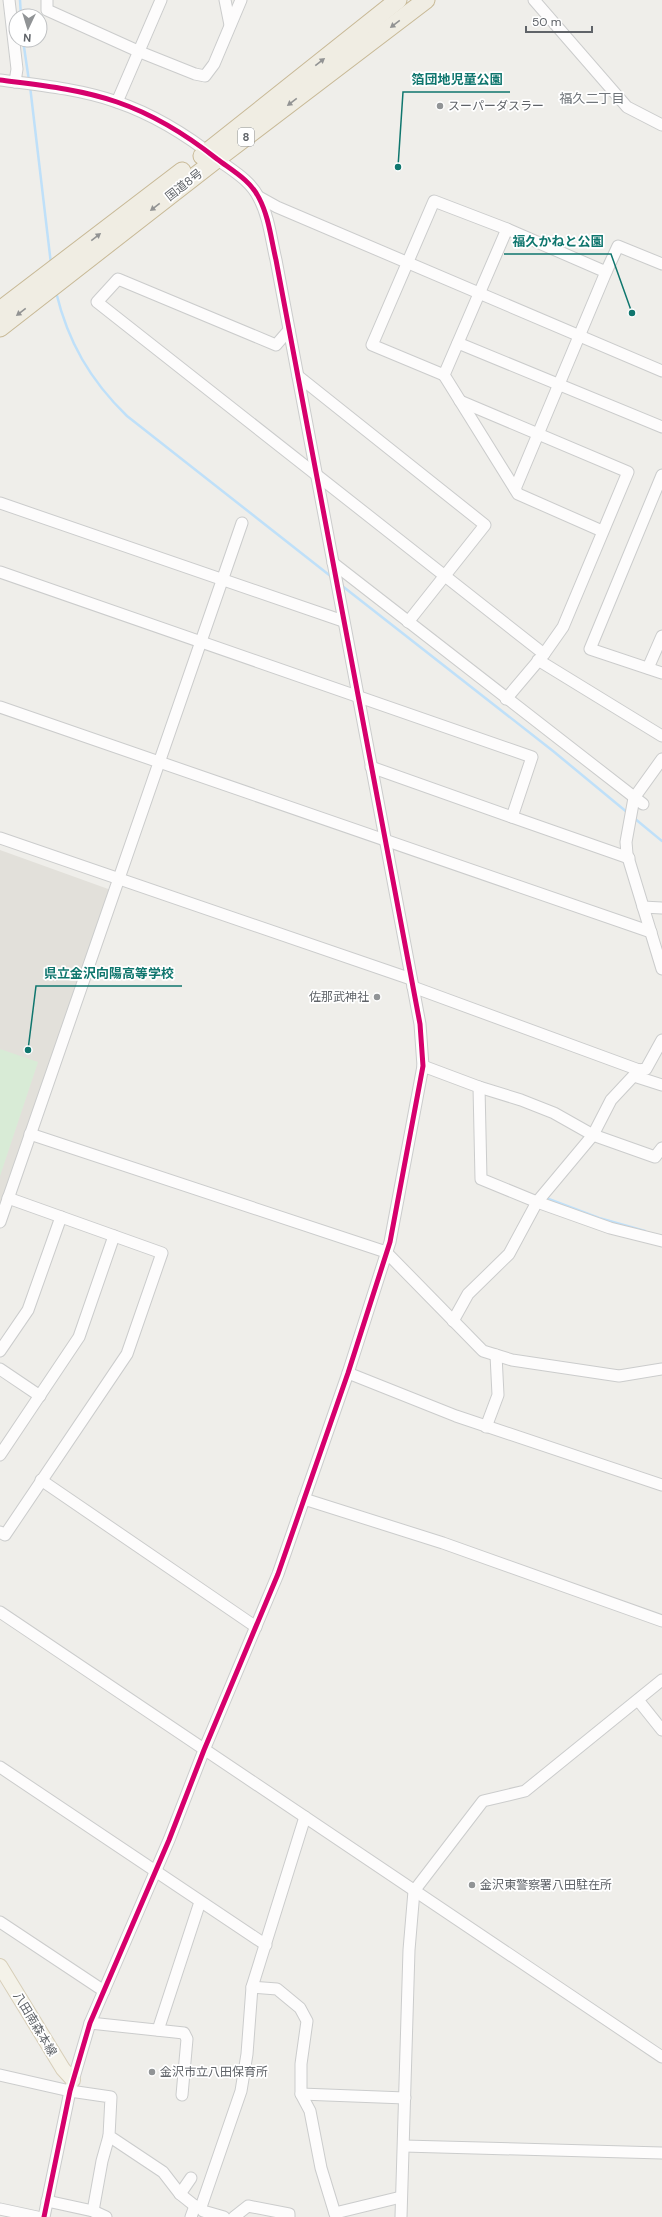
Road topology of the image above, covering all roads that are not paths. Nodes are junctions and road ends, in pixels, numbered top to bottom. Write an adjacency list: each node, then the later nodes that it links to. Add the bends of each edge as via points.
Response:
1 (9, 0): 12 (street, via 17,69)
2 (47, 0): 10 (street, via 47,10)
3 (161, 0): 10 (street)
4 (225, 0): 9 (street)
5 (241, 0): 9 (street)
6 (398, 0): 15 (highway, 国道8号 / 8, one-way to 6)
7 (426, 0): 15 (highway, 国道8号 / 8, one-way to 15)
8 (534, 0): 14 (street, via 627,107)
9 (230, 25): 10 (street, via 214,64 205,76)
10 (140, 52): 13 (street)
11 (0, 80): 12 (street)
12 (23, 83): 13 (street)
13 (117, 102): 15 (street, via 162,123)
14 (662, 125)
15 (212, 155): 16 (street, via 246,180); 21 (highway, 国道8号 / 8)
16 (259, 197): 18 (street); 25 (street, via 267,218)
17 (507, 229): 18 (street, via 434,201); 20 (street); 22 (street)
18 (407, 262): 22 (street); 29 (street, via 372,345)
19 (662, 264): 20 (street, via 618,246)
20 (606, 272): 26 (street)
21 (40, 288): 23 (highway, 国道8号 / 8); 24 (highway, 国道8号 / 8, one-way to 24)
22 (480, 293): 26 (street); 27 (street)
23 (0, 310)
24 (0, 328)
25 (289, 330): 30 (street); 35 (street, via 276,345 118,279 97,302)
26 (580, 335): 28 (street); 31 (street)
27 (458, 343): 29 (street); 31 (street)
28 (662, 371)
29 (444, 375): 32 (street)
30 (298, 376): 35 (street); 43 (street, via 485,525)
31 (560, 385): 33 (street); 34 (street)
32 (460, 401): 34 (street); 37 (street)
33 (662, 427)
34 (539, 435): 37 (street); 40 (street, via 628,472)
35 (315, 474): 41 (street); 43 (street)
36 (662, 475): 50 (street, via 590,649)
37 (515, 489): 40 (street, via 518,494)
38 (0, 503): 44 (street)
39 (242, 523): 44 (street)
40 (602, 531): 49 (street, via 563,627)
41 (333, 565): 45 (street); 46 (street)
42 (0, 572): 48 (street)
43 (446, 576): 46 (street); 49 (street)
44 (222, 578): 45 (street); 48 (street)
45 (344, 621): 52 (street)
46 (408, 622): 53 (street)
47 (662, 636): 50 (street)
48 (200, 641): 52 (street); 57 (street)
49 (541, 657): 53 (street); 55 (street)
50 (648, 668): 51 (street)
51 (662, 673)
52 (358, 695): 58 (street); 60 (street, via 532,757)
53 (506, 699): 59 (street)
54 (0, 707): 57 (street)
55 (662, 736)
56 (662, 759): 59 (street)
57 (158, 762): 62 (street); 64 (street)
58 (371, 767): 60 (street); 62 (street)
59 (637, 801): 63 (street, via 626,842)
60 (512, 817): 63 (street)
61 (0, 838): 64 (street)
62 (385, 842): 67 (street); 69 (street)
63 (629, 858): 65 (street)
64 (117, 879): 69 (street); 75 (street)
65 (643, 907): 66 (street); 67 (street)
66 (662, 908)
67 (651, 932): 68 (street)
68 (662, 969)
69 (412, 983): 71 (street, via 420,1024); 72 (street)
70 (662, 1040): 72 (street, via 646,1069)
71 (423, 1066): 74 (street); 84 (street)
72 (637, 1073): 73 (street); 76 (street, via 611,1100)
73 (662, 1085)
74 (479, 1087): 76 (street, via 554,1113); 79 (street, via 481,1179)
75 (30, 1134): 78 (street); 84 (street)
76 (593, 1135): 77 (street, via 655,1157); 79 (street)
77 (662, 1148)
78 (8, 1198): 80 (street); 81 (street)
79 (537, 1202): 83 (street, via 610,1228); 85 (street, via 509,1254 468,1294)
80 (61, 1217): 82 (street); 86 (street, via 28,1310)
81 (0, 1222)
82 (114, 1236): 91 (street, via 79,1337); 94 (street, via 162,1253 127,1354)
83 (662, 1241)
84 (386, 1252): 85 (street); 90 (street)
85 (453, 1321): 87 (street, via 483,1351)
86 (0, 1351)
87 (496, 1355): 89 (street, via 512,1360 619,1376); 92 (street, via 498,1395)
88 (0, 1369): 91 (street)
89 (662, 1369)
90 (348, 1372): 92 (street); 96 (street)
91 (40, 1396): 93 (street)
92 (486, 1427): 95 (street)
93 (0, 1455)
94 (42, 1480): 97 (street, via 5,1535); 100 (street)
95 (662, 1485)
96 (304, 1499): 99 (street, via 443,1543); 100 (street)
97 (0, 1532)
98 (0, 1612): 104 (street)
99 (662, 1622)
100 (256, 1627): 104 (street)
101 (662, 1680): 102 (street)
102 (638, 1700): 103 (street); 108 (street, via 525,1791 483,1802)
103 (662, 1730)
104 (204, 1750): 106 (street); 107 (street)
105 (0, 1767): 107 (street)
106 (305, 1818): 108 (street); 111 (street)
107 (155, 1872): 109 (street); 114 (street)
108 (414, 1892): 117 (street); 122 (street, via 409,1950)
109 (200, 1902): 111 (street); 116 (street)
110 (0, 1922): 114 (street)
111 (266, 1945): 113 (street)
112 (0, 1966): 119 (main road, 八田南森本線)
113 (252, 1987): 120 (street, via 277,1989 300,2008 307,2020 301,2064); 130 (street, via 247,2054 240,2091)
114 (104, 1991): 115 (street)
115 (90, 2023): 116 (street); 119 (street)
116 (158, 2030): 121 (street, via 184,2033 188,2039)
117 (662, 2057)
118 (0, 2075): 119 (street)
119 (72, 2086): 123 (street, via 111,2097); 129 (street)
120 (301, 2094): 122 (street); 133 (street, via 310,2111 321,2168)
121 (182, 2095)
122 (405, 2098): 124 (street)
123 (110, 2136): 127 (street, via 163,2172); 132 (street, via 102,2161)
124 (404, 2146): 125 (street); 128 (street)
125 (662, 2153)
126 (191, 2178): 127 (street)
127 (180, 2194): 130 (street)
128 (401, 2197): 133 (street); 141 (street)
129 (47, 2201): 132 (street); 135 (street)
130 (198, 2206): 137 (street); 138 (street, via 203,2211)
131 (0, 2209): 134 (street)
132 (93, 2211): 136 (street)
133 (336, 2215)
134 (38, 2217)
135 (44, 2217)
136 (106, 2217)
137 (191, 2217)
138 (224, 2217)
139 (234, 2217): 140 (street, via 248,2206 289,2214)
140 (289, 2217)
141 (400, 2217)

